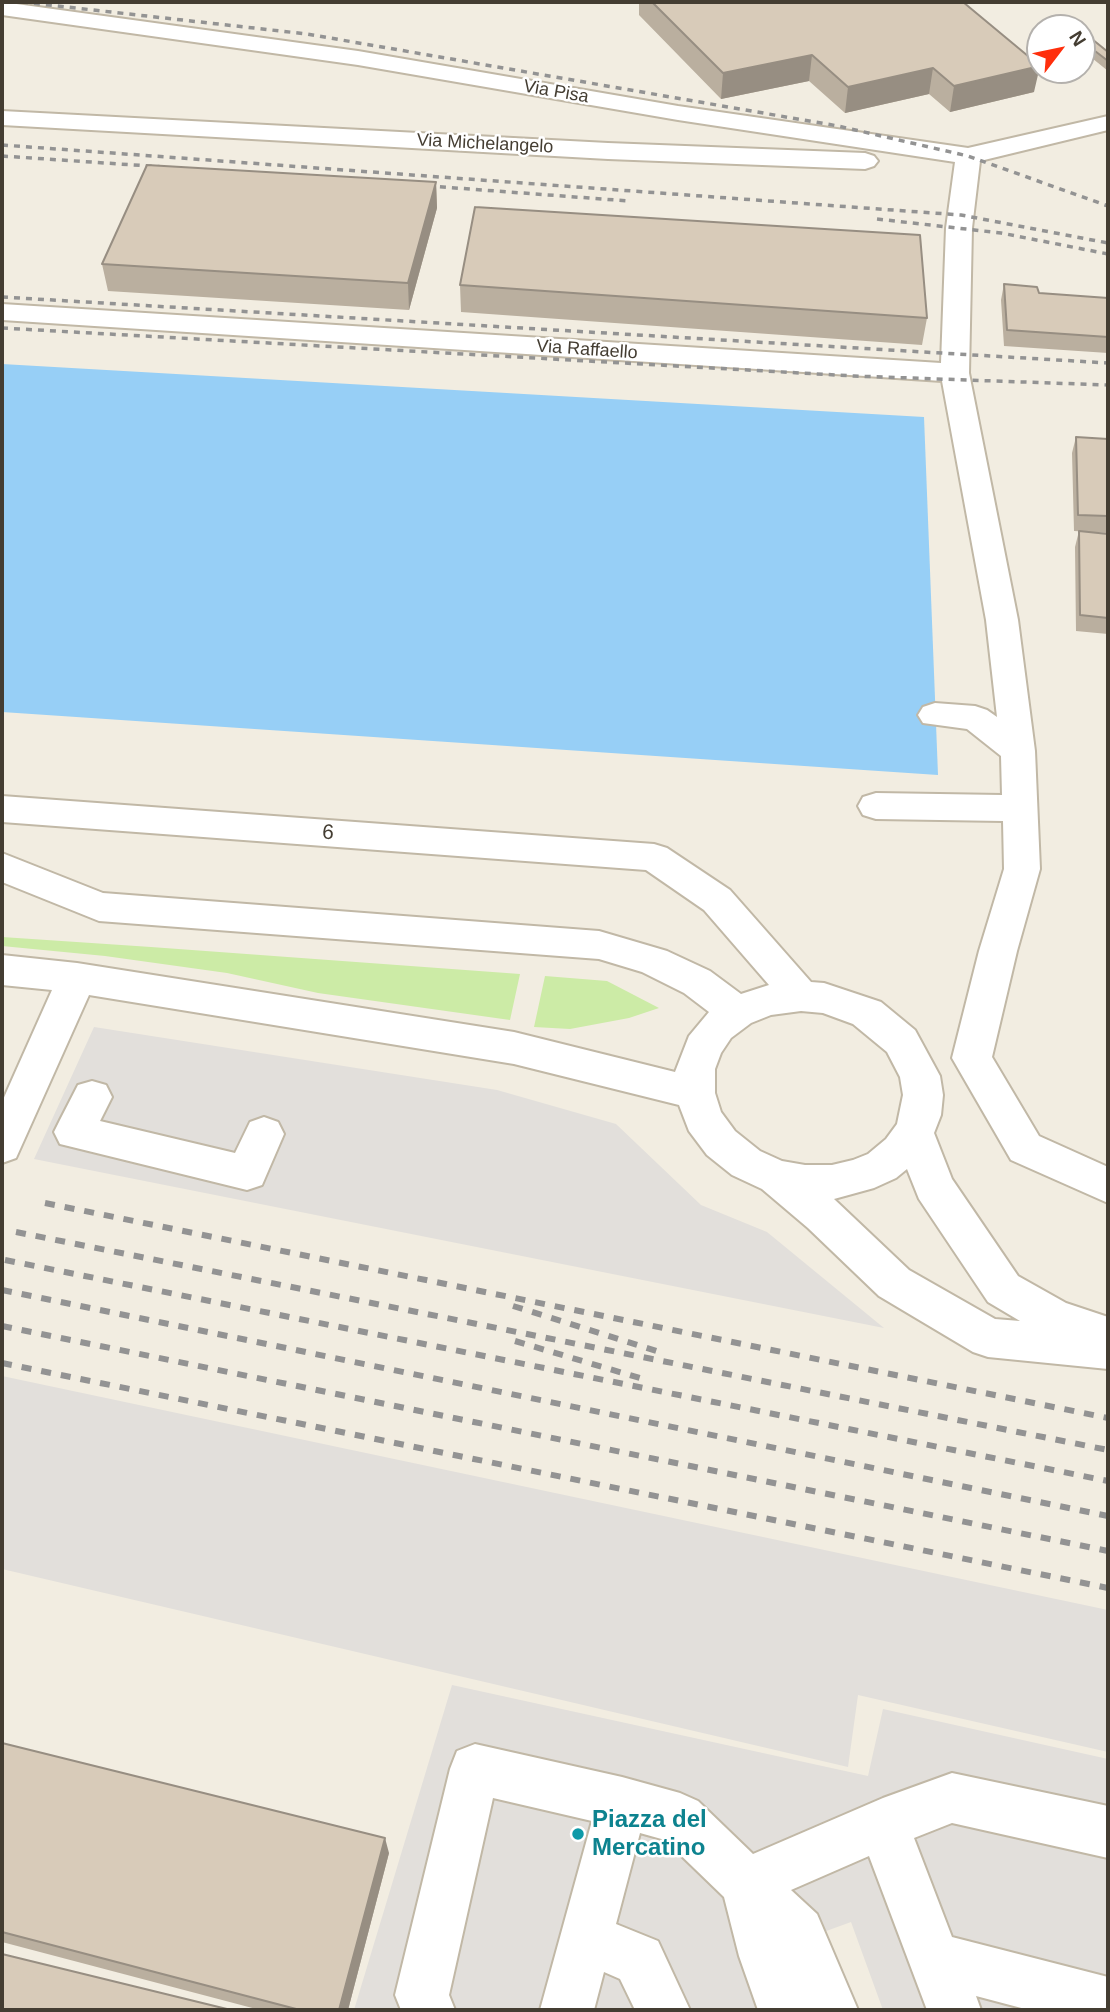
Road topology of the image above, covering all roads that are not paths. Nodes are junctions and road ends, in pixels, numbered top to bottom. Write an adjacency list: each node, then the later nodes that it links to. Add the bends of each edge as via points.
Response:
1 (2, 8): 4 (lane, Via Pisa, via 358,58 678,113)
2 (2, 118): 4 (lane, Via Michelangelo, via 845,162)
3 (1108, 123): 4 (lane, Via Pisa)
4 (968, 156): 6 (lane, via 959,228)
5 (2, 312): 6 (lane, Via Raffaello)
6 (955, 373): 8 (lane, via 1002,620)
7 (935, 715): 8 (lane, via 975,718)
8 (1018, 751): 10 (lane)
9 (876, 806): 10 (lane)
10 (1020, 808): 23 (lane, via 1022,869 972,1058 1025,1147)
11 (2, 809): 15 (lane, 6, via 654,857 717,900)
12 (2, 867): 16 (lane, via 99,907 599,945 654,961 687,977)
13 (2, 970): 14 (lane)
14 (77, 978): 17 (lane, via 514,1048); 21 (lane)
15 (801, 996): 16 (lane, via 767,1000); 19 (lane, via 856,1009 901,1041 920,1076 923,1095)
16 (737, 1012): 17 (lane, via 717,1027 703,1047 695,1069)
17 (695, 1093): 22 (lane, via 704,1119 721,1143 746,1163)
18 (92, 1097): 20 (lane, via 74,1132 247,1173)
19 (914, 1133): 22 (lane, via 882,1166 859,1176 832,1182); 24 (lane, via 934,1187 1003,1289 1054,1319)
20 (264, 1134)
21 (2, 1146)
22 (777, 1177): 25 (lane, via 894,1283 988,1338)
23 (1108, 1186)
24 (1108, 1335)
25 (1108, 1349)
26 (622, 1802): 29 (lane, via 680,1819); 30 (lane); 33 (lane, via 475,1769 422,1995)
27 (883, 1824): 28 (lane, via 952,1798); 29 (lane); 31 (lane)
28 (1108, 1832)
29 (746, 1883): 36 (lane); 37 (lane, via 798,1933)
30 (586, 1938): 34 (lane); 35 (lane, via 639,1960)
31 (936, 1959): 32 (lane); 38 (lane)
32 (1108, 2004)
33 (428, 2010)
34 (567, 2010)
35 (663, 2010)
36 (785, 2010)
37 (831, 2010)
38 (954, 2010)

